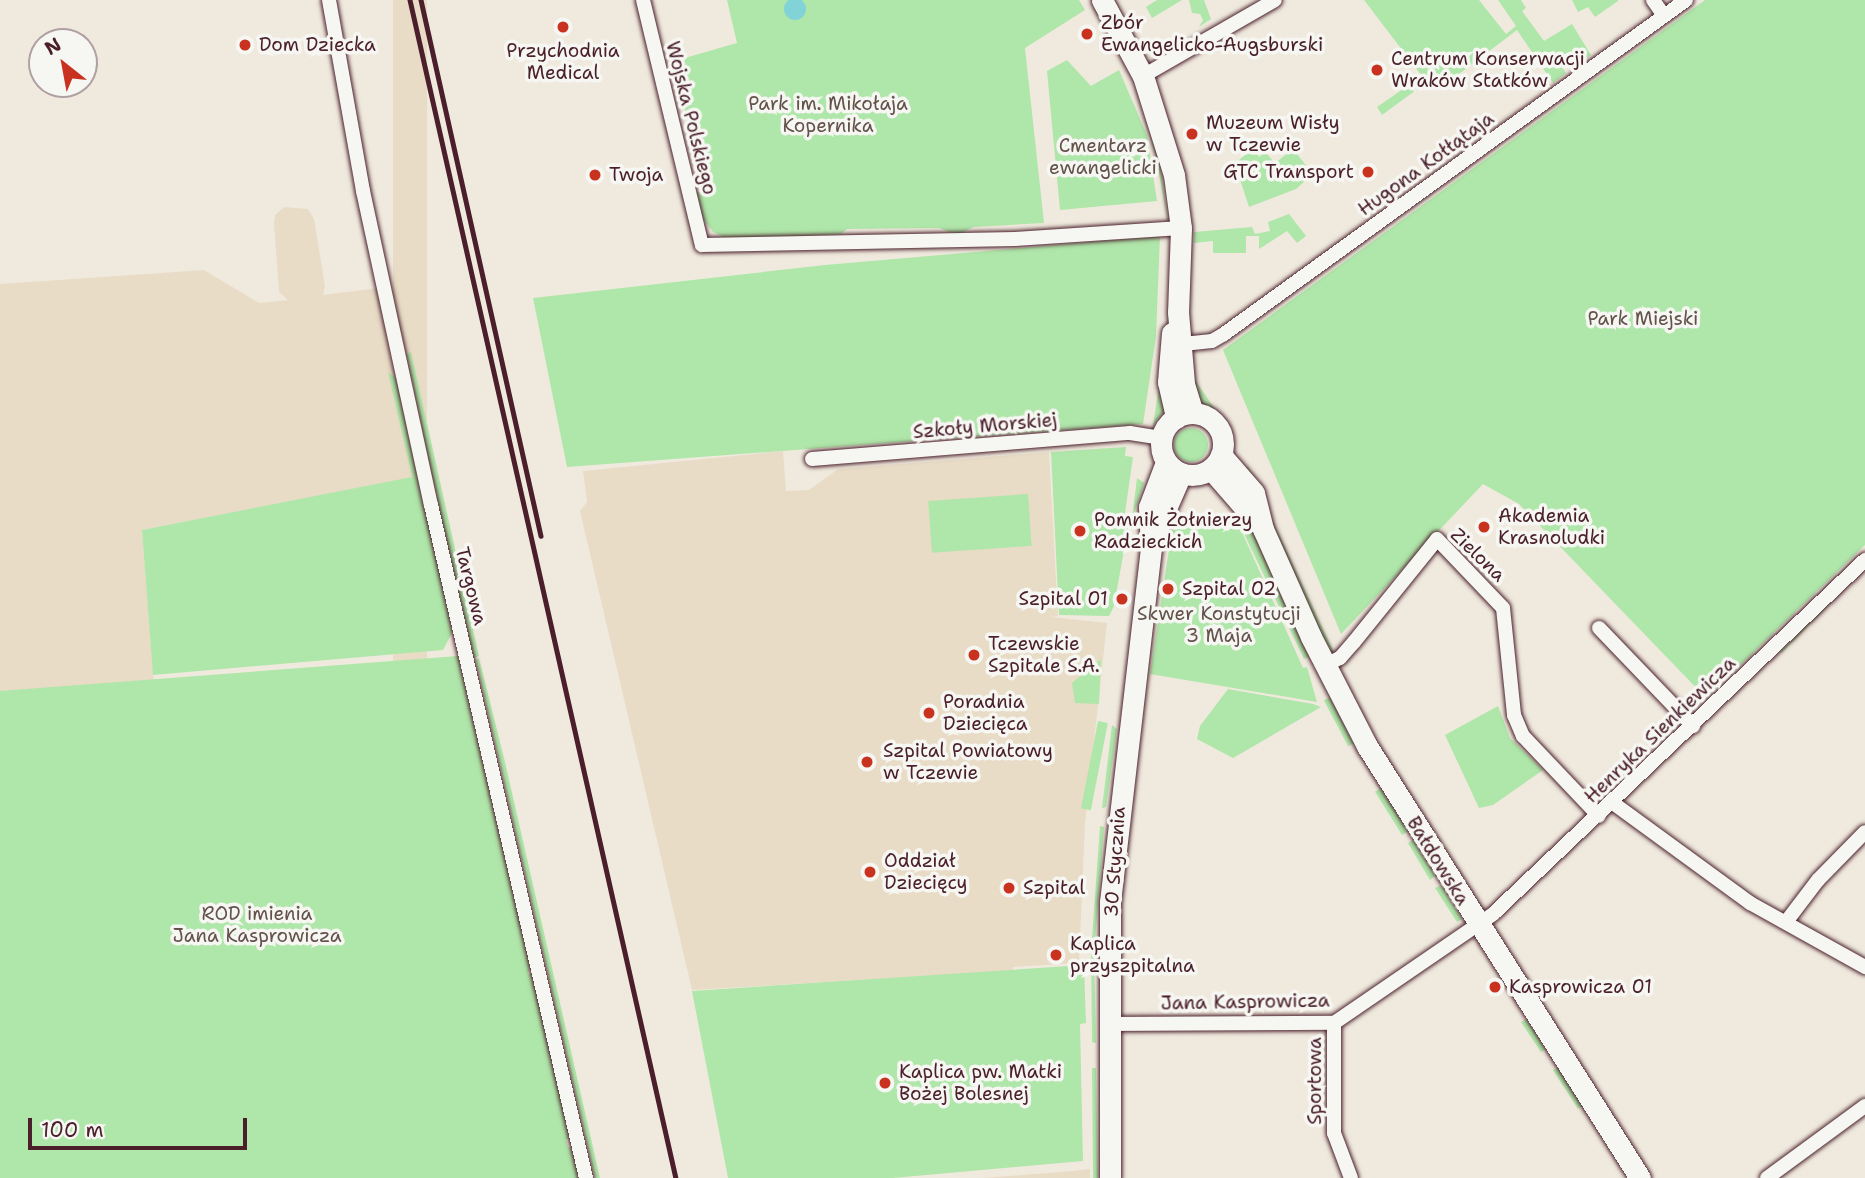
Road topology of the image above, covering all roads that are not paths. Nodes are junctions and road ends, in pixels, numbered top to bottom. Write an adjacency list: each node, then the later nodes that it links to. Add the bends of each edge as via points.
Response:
1 (329, 0): 30 (street, Targowa, via 363,191 431,505)
2 (643, 0): 9 (street, Wojska Polskiego, via 702,245)
3 (1102, 0): 8 (street)
4 (1275, 0): 8 (street)
5 (1653, 0): 7 (street)
6 (1686, 0): 7 (street, Hugona Kołłątaja)
7 (1664, 16): 11 (street, Hugona Kołłątaja, via 1224,334 1212,341)
8 (1143, 76): 9 (street, via 1174,176)
9 (1181, 228): 10 (street)
10 (1178, 312): 11 (street); 12 (street, via 1168,362)
11 (1183, 344): 12 (street)
12 (1184, 415): 13 (street); 15 (street, via 1218,427)
13 (1161, 438): 14 (street, Szkoły Morskiej, via 1130,433); 16 (street)
14 (812, 459)
15 (1216, 462): 16 (street); 19 (street, Bałdowska, via 1254,493 1263,529)
16 (1173, 468): 28 (street, 30 Stycznia, via 1149,507 1151,548 1110,902)
17 (1865, 560): 20 (street, Henryka Sienkiewicza)
18 (1599, 628): 20 (street)
19 (1324, 666): 22 (street, Zielona, via 1347,650 1437,539 1503,608 1514,715 1523,736); 25 (street, Bałdowska, via 1367,746)
20 (1693, 726): 21 (street, Henryka Sienkiewicza)
21 (1613, 803): 22 (street, Henryka Sienkiewicza); 24 (street, via 1743,898)
22 (1598, 816): 25 (street, Henryka Sienkiewicza)
23 (1865, 832): 24 (street, via 1818,880)
24 (1786, 922): 26 (street)
25 (1479, 926): 27 (street, Jana Kasprowicza); 33 (street, Bałdowska)
26 (1865, 967)
27 (1334, 1023): 28 (street, Jana Kasprowicza); 32 (street, Sportowa, via 1334,1133)
28 (1110, 1024): 31 (street, 30 Stycznia)
29 (1865, 1106): 34 (street)
30 (586, 1178)
31 (1110, 1178)
32 (1351, 1178)
33 (1640, 1178)
34 (1767, 1178)

